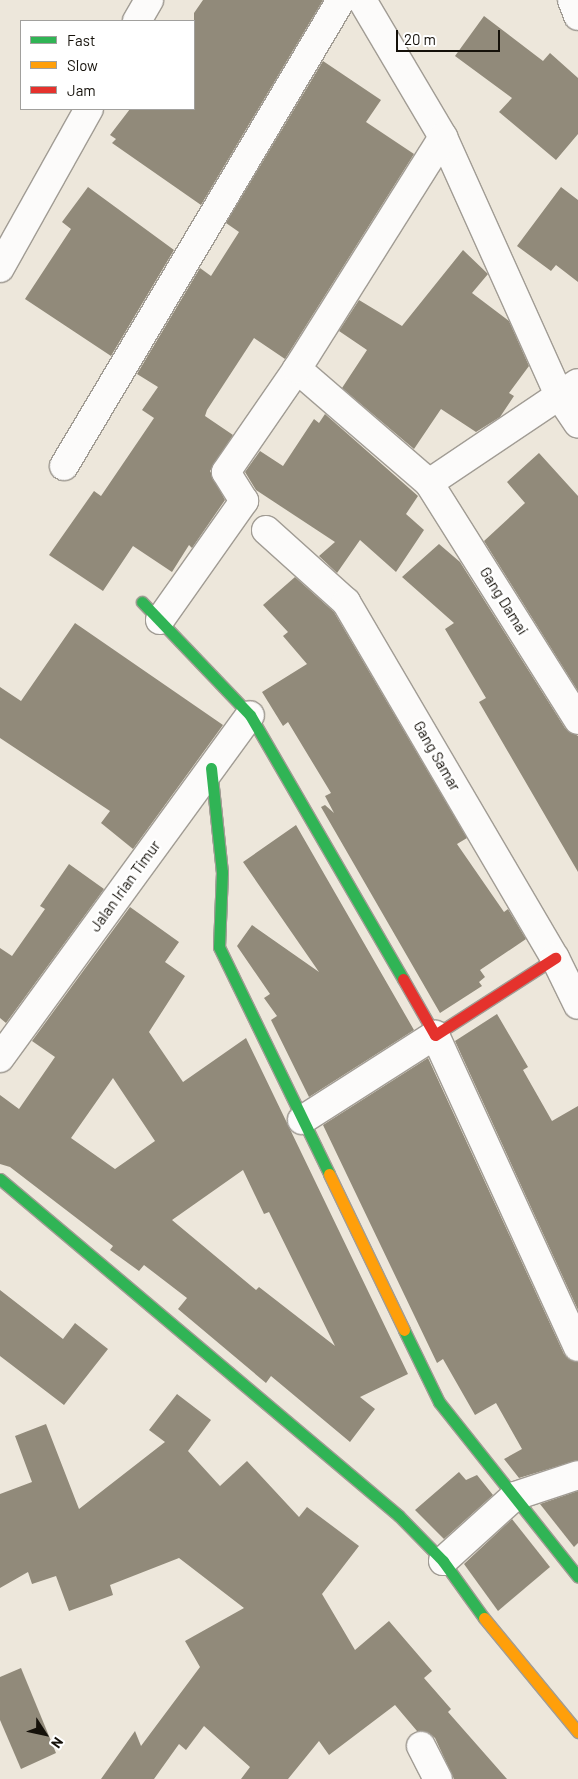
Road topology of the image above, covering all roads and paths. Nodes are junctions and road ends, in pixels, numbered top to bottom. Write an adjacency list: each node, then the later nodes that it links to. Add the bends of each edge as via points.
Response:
1 (149, 0): 6 (street)
2 (341, 0): 13 (street)
3 (362, 0): 8 (street)
4 (572, 0): 5 (street)
5 (578, 16)
6 (138, 20)
7 (88, 110): 9 (street)
8 (443, 137): 10 (street); 11 (street)
9 (0, 268)
10 (297, 369): 14 (street, Gang Damai); 16 (street, via 226,472 244,501)
11 (569, 390): 12 (street); 14 (street)
12 (578, 424)
13 (64, 466)
14 (429, 483): 18 (street, Gang Damai)
15 (266, 530): 20 (street, Gang Samar, via 346,602)
16 (151, 611): 17 (street)
17 (250, 715): 19 (street, Jalan Irian Timur); 22 (street)
18 (578, 720)
19 (211, 768): 23 (street, Jalan Irian Timur); 24 (street, via 222,872 219,947)
20 (555, 958): 21 (street, Gang Samar); 22 (street)
21 (578, 1005)
22 (435, 1035): 24 (street); 26 (street)
23 (0, 1058)
24 (302, 1120): 28 (street, via 439,1402)
25 (0, 1179): 29 (street, via 299,1428 399,1516)
26 (578, 1347)
27 (578, 1475): 28 (street)
28 (515, 1496): 29 (street); 30 (street)
29 (443, 1561): 31 (street, via 470,1601)
30 (578, 1577)
31 (578, 1732)
32 (421, 1746): 33 (street)
33 (438, 1779)

